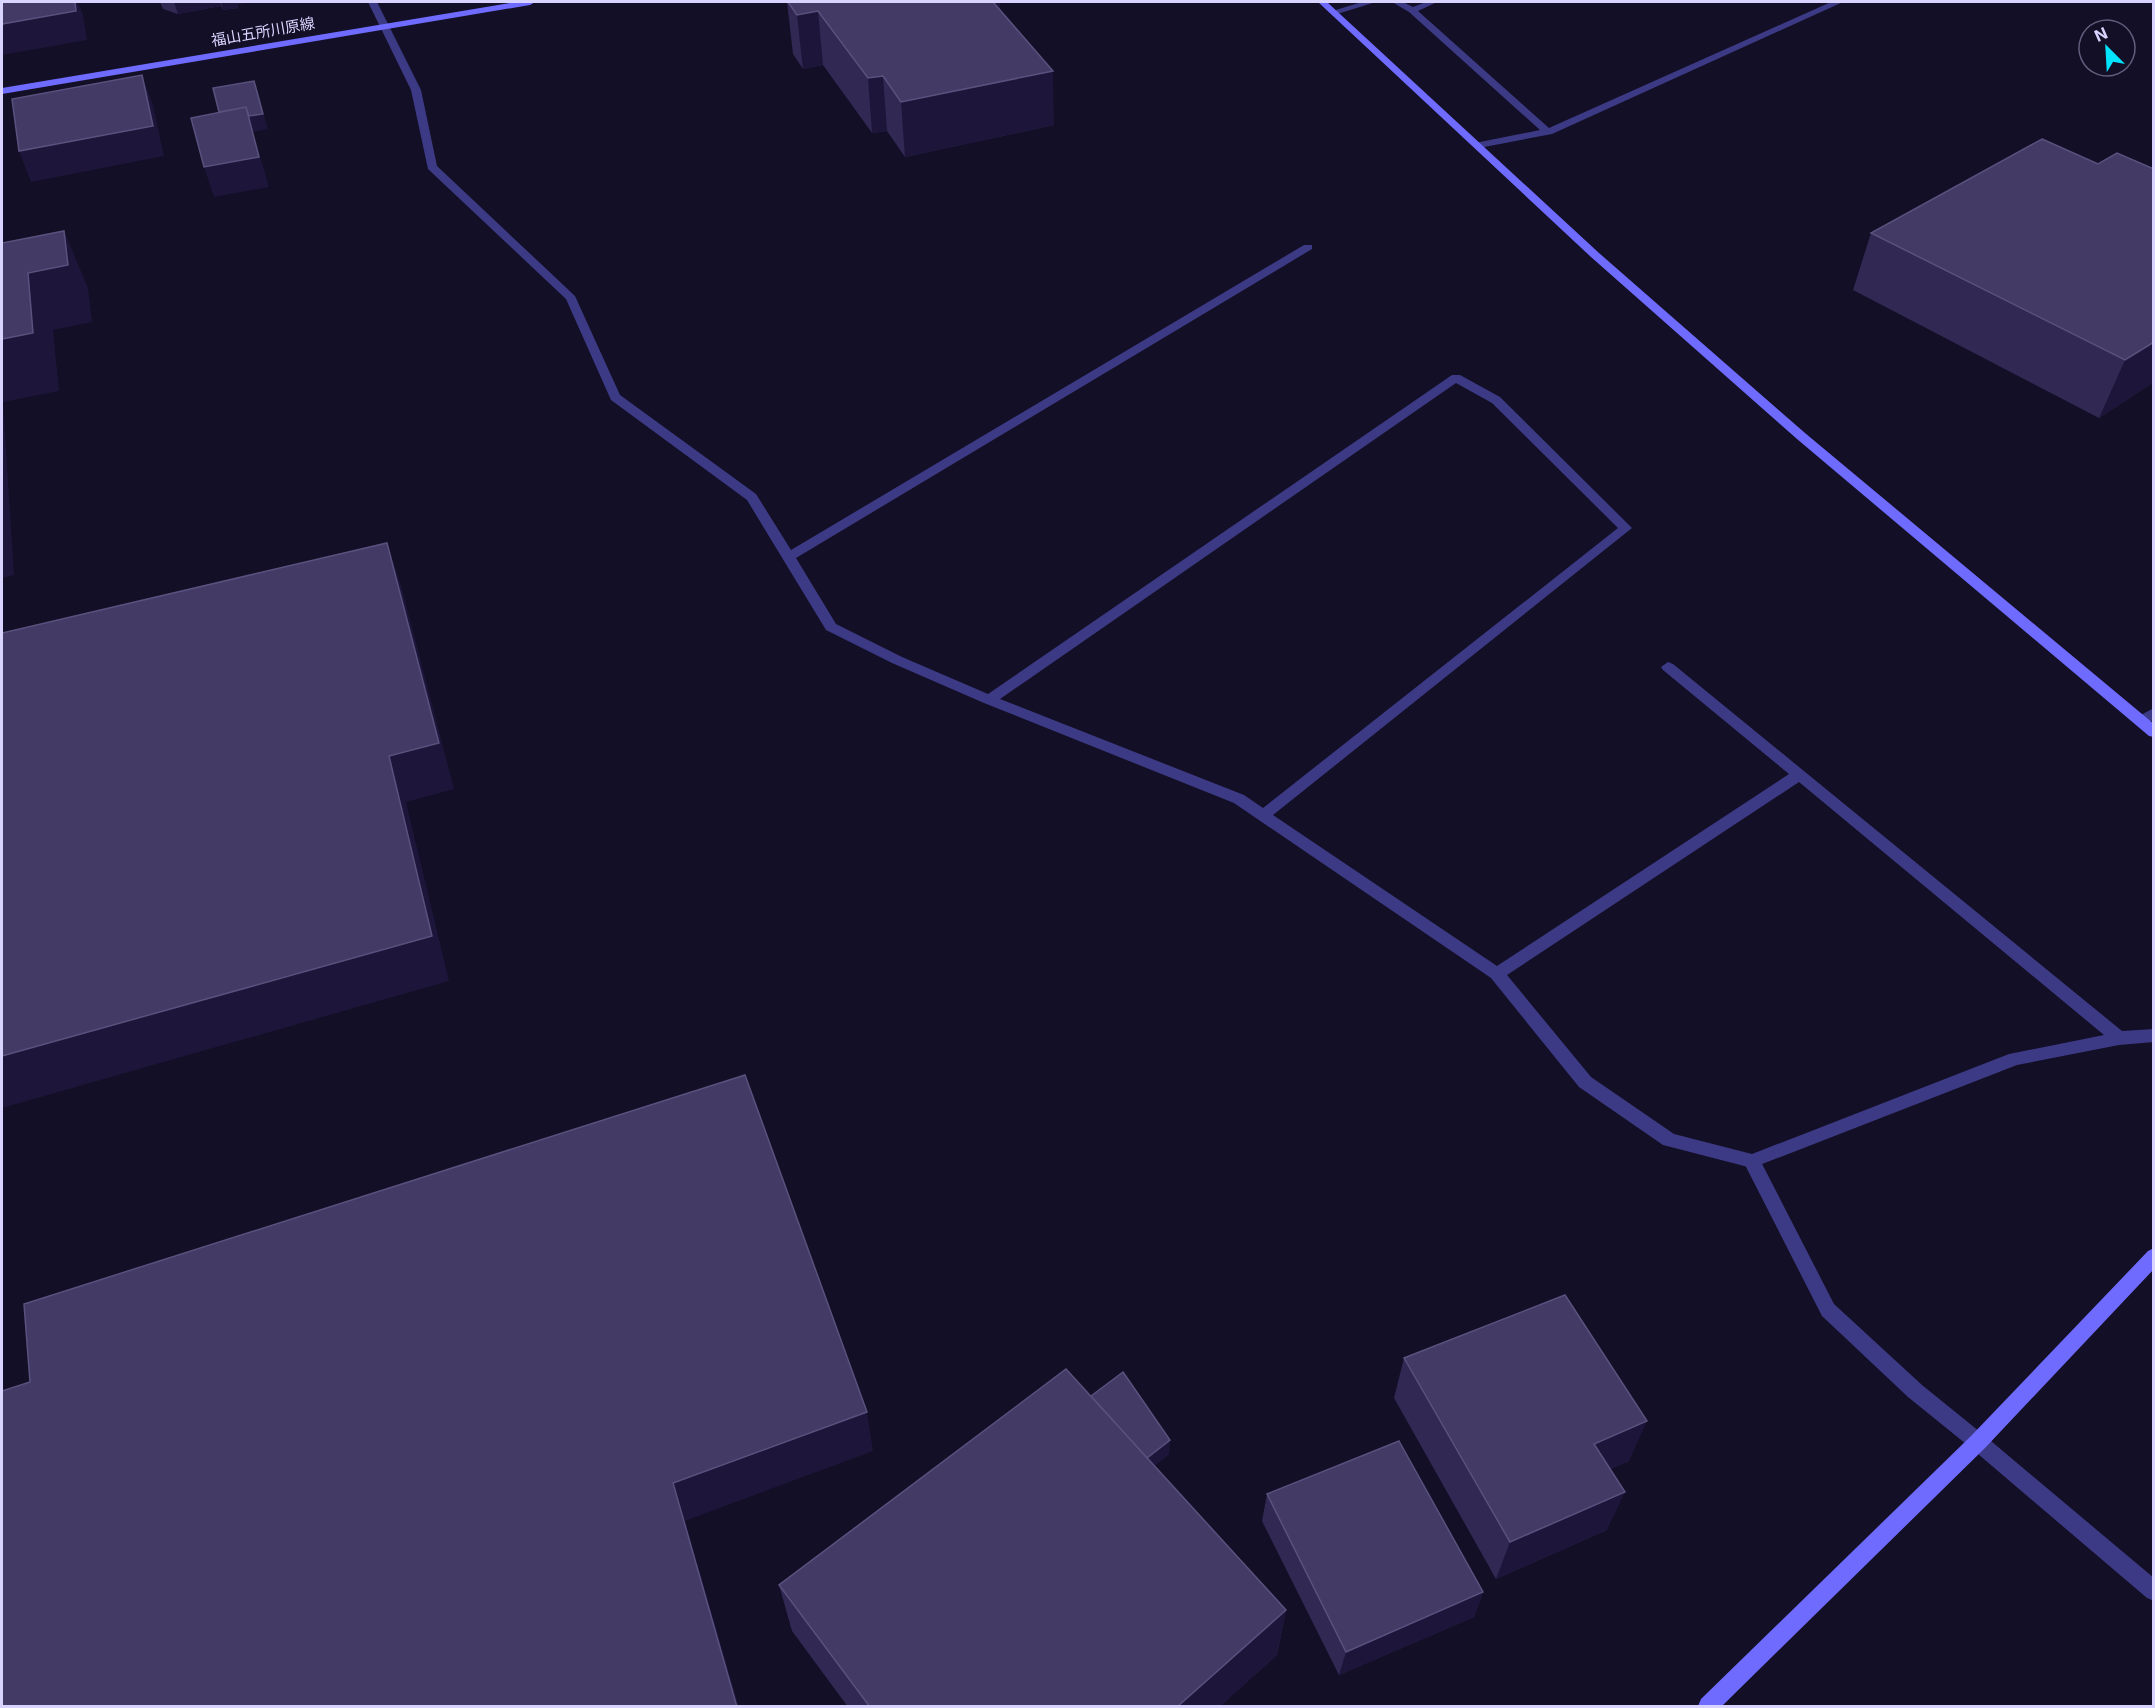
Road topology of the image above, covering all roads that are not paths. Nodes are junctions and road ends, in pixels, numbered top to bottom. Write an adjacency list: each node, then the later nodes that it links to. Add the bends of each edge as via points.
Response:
1 (372, 2): 10 (street)
2 (530, 2): 10 (street, 福山五所川原線)
3 (1322, 2): 9 (street)
4 (1371, 2): 9 (street)
5 (1397, 2): 8 (street)
6 (1432, 2): 8 (street)
7 (1838, 2): 12 (street)
8 (1412, 10): 12 (street)
9 (1334, 12): 13 (street)
10 (384, 26): 11 (street, 福山五所川原線); 15 (street, via 416,90 432,167 572,298 615,397 752,497)
11 (2, 91)
12 (1548, 132): 13 (street)
13 (1479, 145): 19 (street, via 1595,255 1801,436)
14 (1308, 247): 15 (street)
15 (788, 557): 17 (street, via 831,627)
16 (1668, 667): 21 (street)
17 (989, 700): 22 (street, via 1239,799); 22 (street, via 1456,378 1496,400 1626,528)
18 (2154, 713): 19 (street)
19 (2140, 721): 20 (street)
20 (2154, 732)
21 (1799, 775): 23 (street); 25 (street)
22 (1262, 816): 23 (street)
23 (1497, 974): 26 (street, via 1585,1082 1669,1140)
24 (2154, 1035): 25 (street)
25 (2119, 1038): 26 (street, via 2016,1059)
26 (1752, 1161): 28 (street, via 1828,1311 1915,1391)
27 (2154, 1256): 28 (street)
28 (1978, 1442): 29 (street); 30 (street)
29 (2154, 1591)
30 (1708, 1707)

